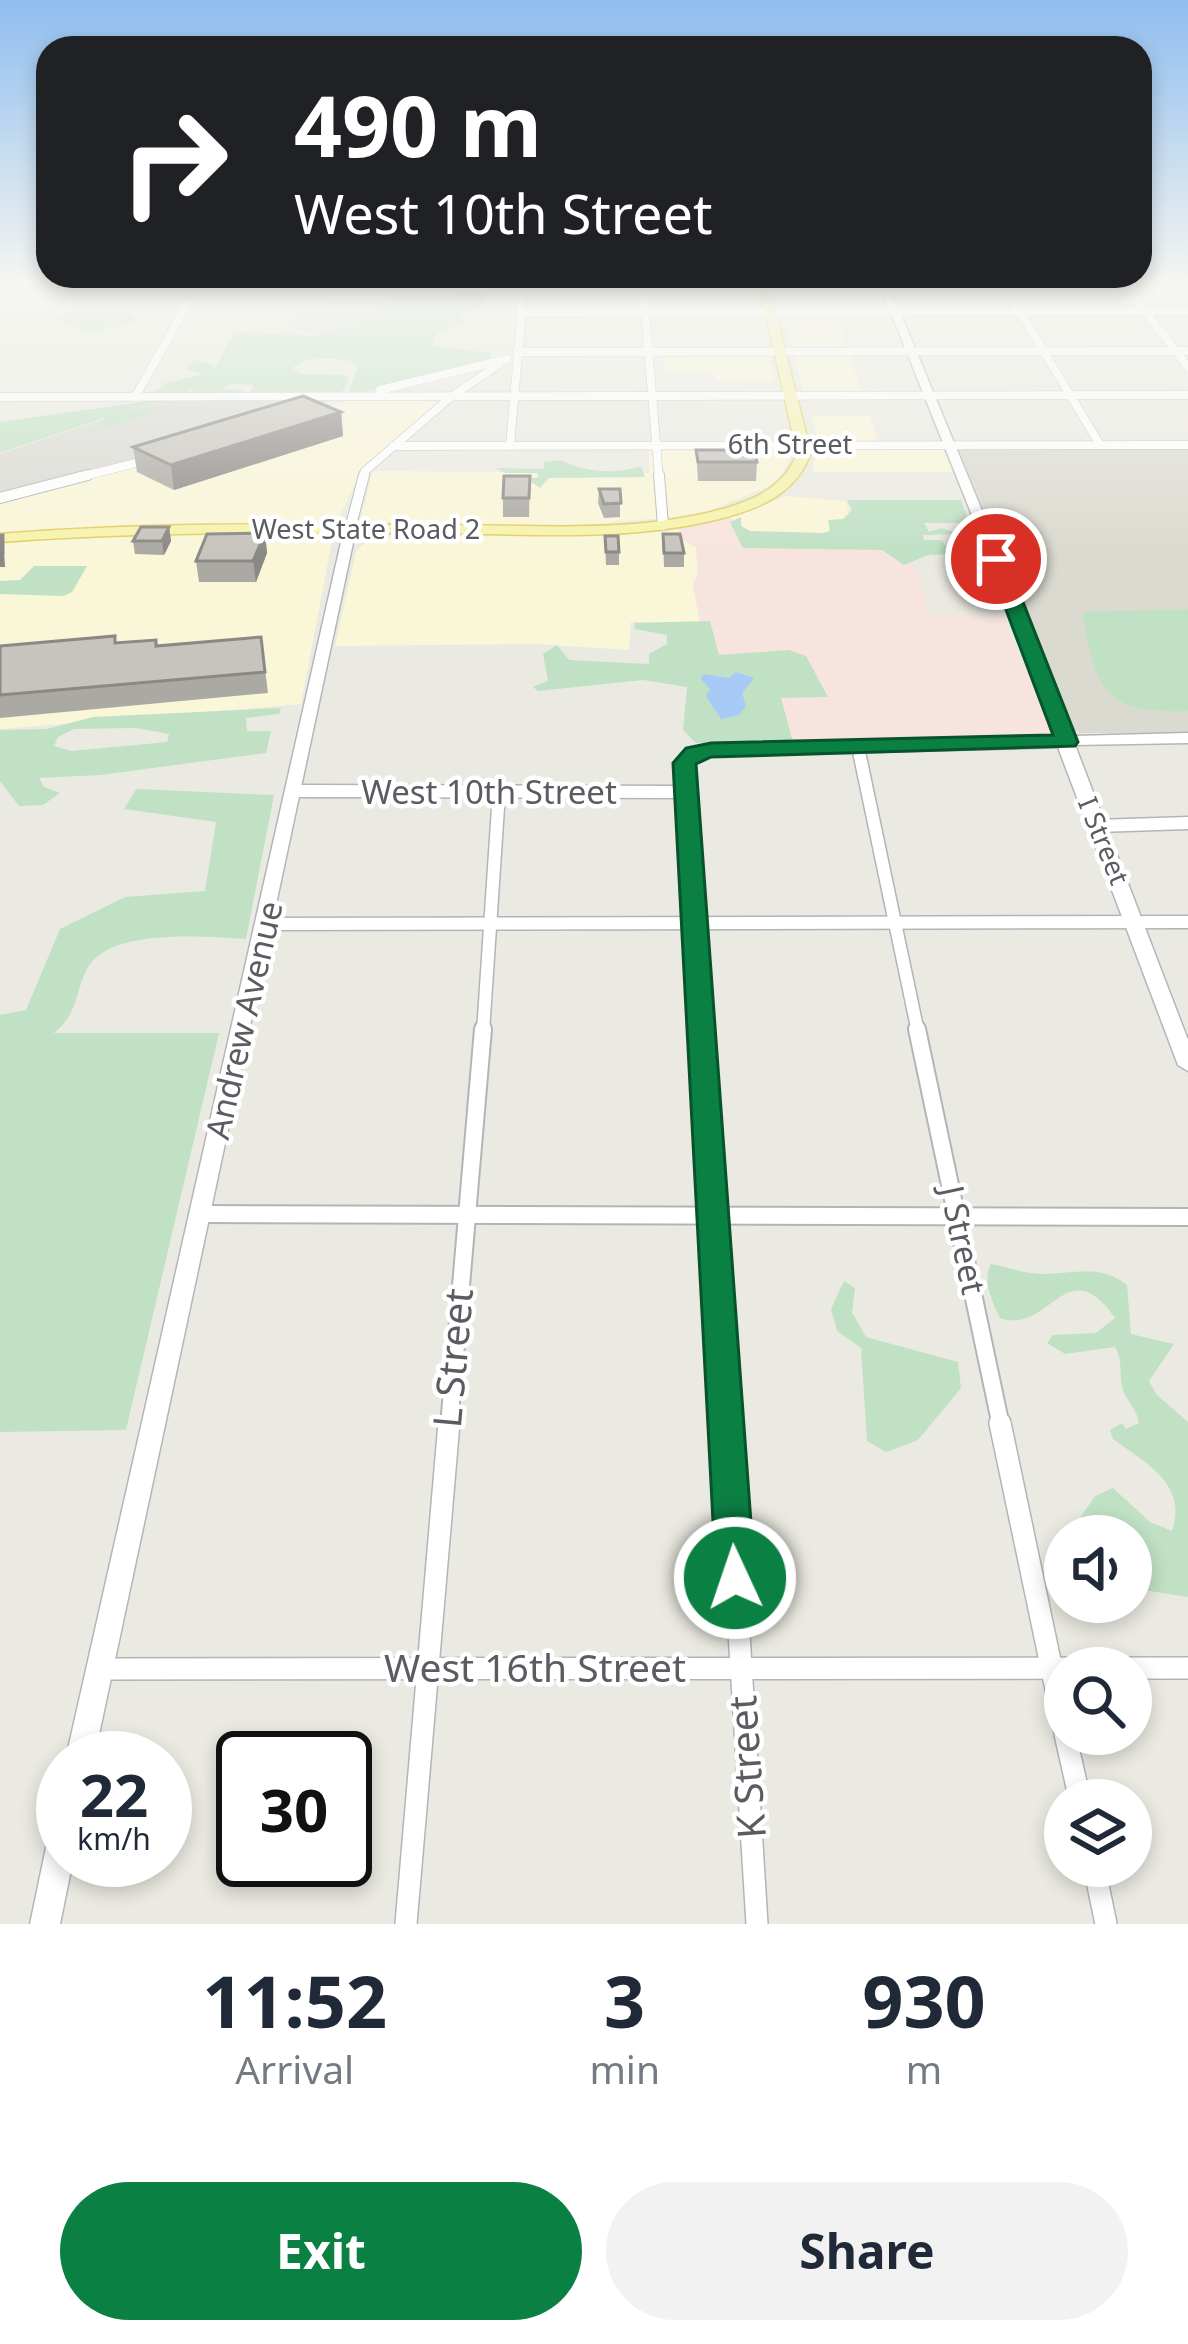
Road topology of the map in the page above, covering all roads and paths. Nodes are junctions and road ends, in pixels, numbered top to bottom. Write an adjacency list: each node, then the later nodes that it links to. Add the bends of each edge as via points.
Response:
1 (147, 375): 17 (street)
2 (438, 375): 11 (street)
3 (485, 375): 18 (street, Andrew Avenue)
4 (513, 375): 12 (street)
5 (652, 375): 13 (street)
6 (787, 375): 14 (main road)
7 (923, 375): 15 (street, I Street)
8 (1059, 375): 9 (street)
9 (1071, 395): 10 (street); 15 (street); 21 (street)
10 (1188, 395)
11 (355, 396): 17 (street); 18 (street); 19 (street)
12 (514, 396): 13 (street); 18 (street); 24 (street)
13 (654, 396): 14 (street); 25 (street)
14 (793, 396): 15 (street); 26 (main road)
15 (932, 396): 20 (street, I Street)
16 (0, 397): 17 (street)
17 (135, 397)
18 (452, 397): 23 (street, Andrew Avenue)
19 (305, 411)
20 (950, 445): 21 (street, 6th Street); 26 (street, 6th Street); 33 (street, I Street)
21 (1100, 445): 22 (street, 6th Street)
22 (1188, 445)
23 (393, 446): 24 (street, 6th Street); 30 (street, Andrew Avenue, via 362,478)
24 (510, 446): 25 (street, 6th Street)
25 (657, 446): 26 (street, 6th Street); 29 (street)
26 (804, 446): 29 (main road, West State Road 2, via 786,483 730,510)
27 (158, 458): 28 (street)
28 (0, 498)
29 (663, 525): 30 (main road, West State Road 2)
30 (350, 530): 31 (main road, West State Road 2); 35 (street, Andrew Avenue)
31 (0, 538)
32 (1188, 738): 33 (street)
33 (1067, 742): 34 (street); 39 (street, I Street)
34 (858, 747): 36 (street, K Street, via 694,753 684,763); 44 (street, J Street)
35 (294, 791): 37 (street, West 10th Street); 42 (street, Andrew Avenue)
36 (685, 792): 37 (street, West 10th Street); 43 (street, K Street)
37 (499, 793): 40 (street, L Street)
38 (1188, 823): 39 (street)
39 (1097, 826): 45 (street, I Street)
40 (492, 922): 42 (street); 43 (street); 48 (street, L Street)
41 (1188, 922): 45 (street)
42 (265, 924): 47 (street, Andrew Avenue)
43 (694, 924): 44 (street); 50 (street, K Street)
44 (895, 924): 45 (street); 49 (street, J Street)
45 (1136, 924): 46 (street, I Street)
46 (1187, 1058)
47 (201, 1214): 48 (street); 57 (street, Andrew Avenue)
48 (465, 1215): 50 (street); 58 (street, L Street)
49 (958, 1215): 50 (street); 51 (street); 52 (street, J Street)
50 (714, 1216): 56 (street, K Street)
51 (1188, 1217)
52 (1047, 1647)
53 (1044, 1667): 56 (street, West 16th Street)
54 (1152, 1667): 55 (street, West 16th Street)
55 (1188, 1667)
56 (740, 1668): 58 (street, West 16th Street); 64 (street, K Street)
57 (99, 1669): 58 (street, West 16th Street); 59 (street, Andrew Avenue)
58 (428, 1669): 63 (street, L Street)
59 (86, 1731)
60 (53, 1887): 62 (street)
61 (1098, 1887): 65 (street)
62 (45, 1924)
63 (406, 1924)
64 (757, 1924)
65 (1106, 1924)

